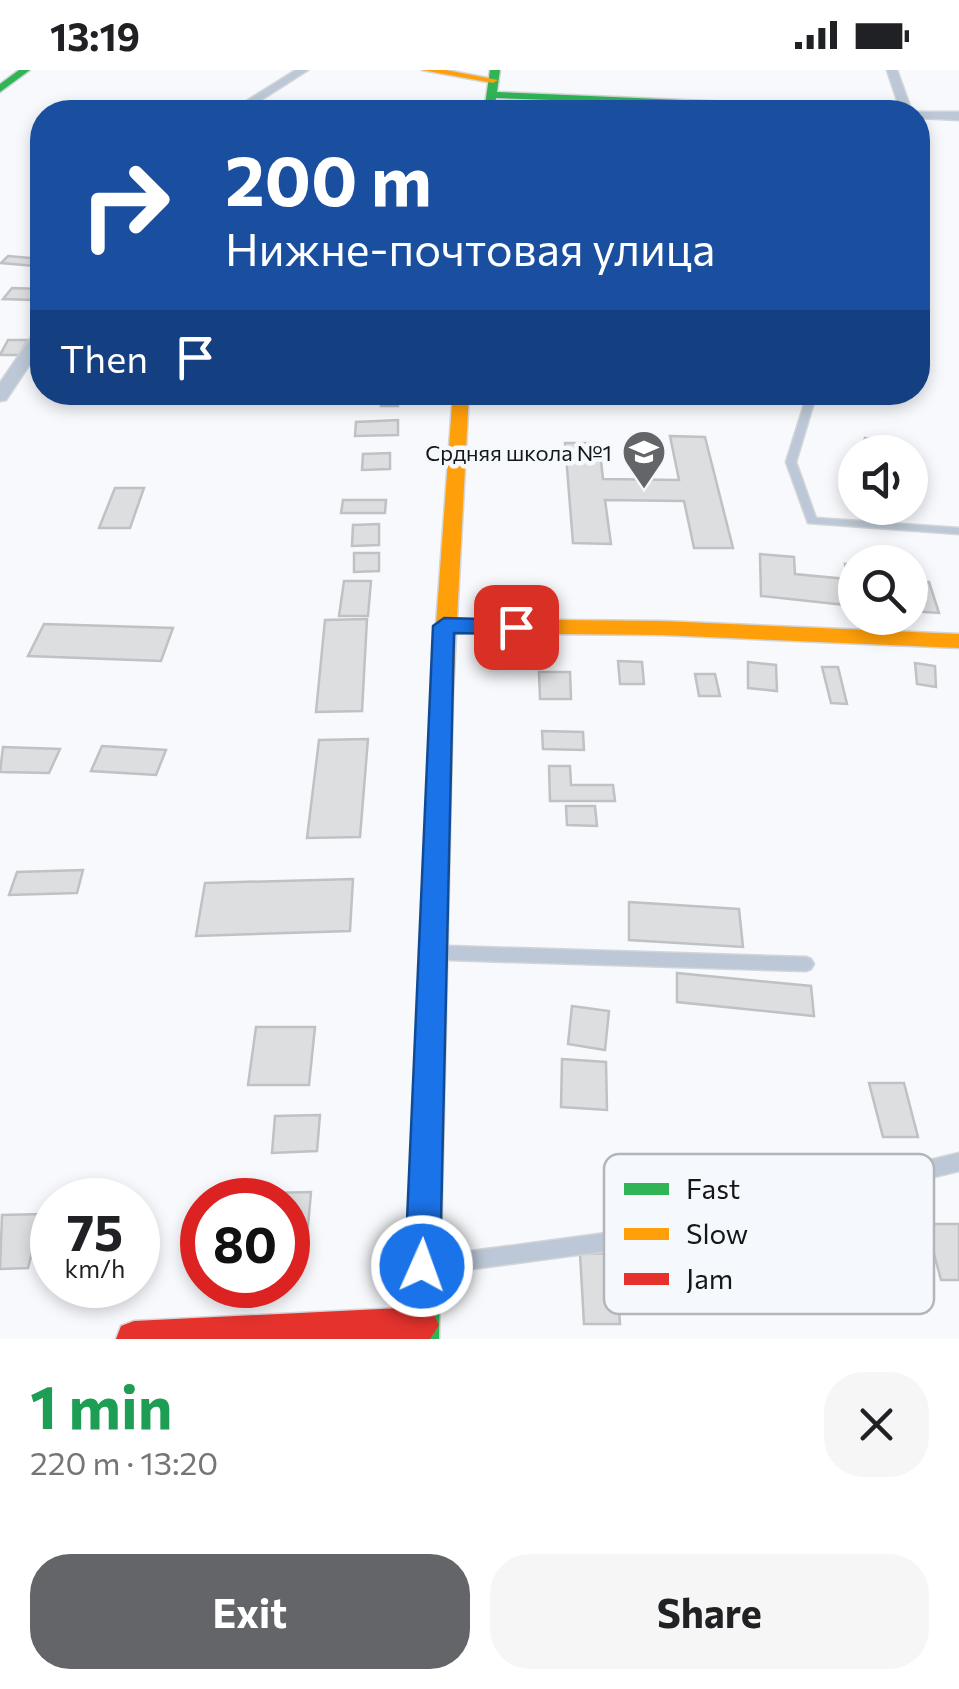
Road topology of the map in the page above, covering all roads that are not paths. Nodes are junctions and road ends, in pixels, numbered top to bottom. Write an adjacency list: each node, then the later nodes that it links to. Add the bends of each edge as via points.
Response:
1 (25, 70): 5 (main road)
2 (303, 70): 7 (street)
3 (426, 70): 6 (main road)
4 (892, 70): 9 (street)
5 (0, 88)
6 (495, 91): 8 (main road)
7 (254, 100)
8 (548, 100)
9 (903, 100)
10 (930, 115): 11 (street)
11 (959, 116)
12 (30, 352): 13 (street)
13 (0, 396)
14 (460, 405): 17 (main road)
15 (809, 405): 16 (lane, via 791,462 812,521)
16 (959, 531)
17 (444, 626): 18 (main road); 19 (main road)
18 (959, 640)
19 (433, 952): 20 (lane); 24 (main road)
20 (806, 964)
21 (959, 1162): 22 (lane)
22 (934, 1168)
23 (604, 1241): 24 (lane)
24 (422, 1266): 25 (main road)
25 (421, 1332): 26 (main road)
26 (134, 1339)

